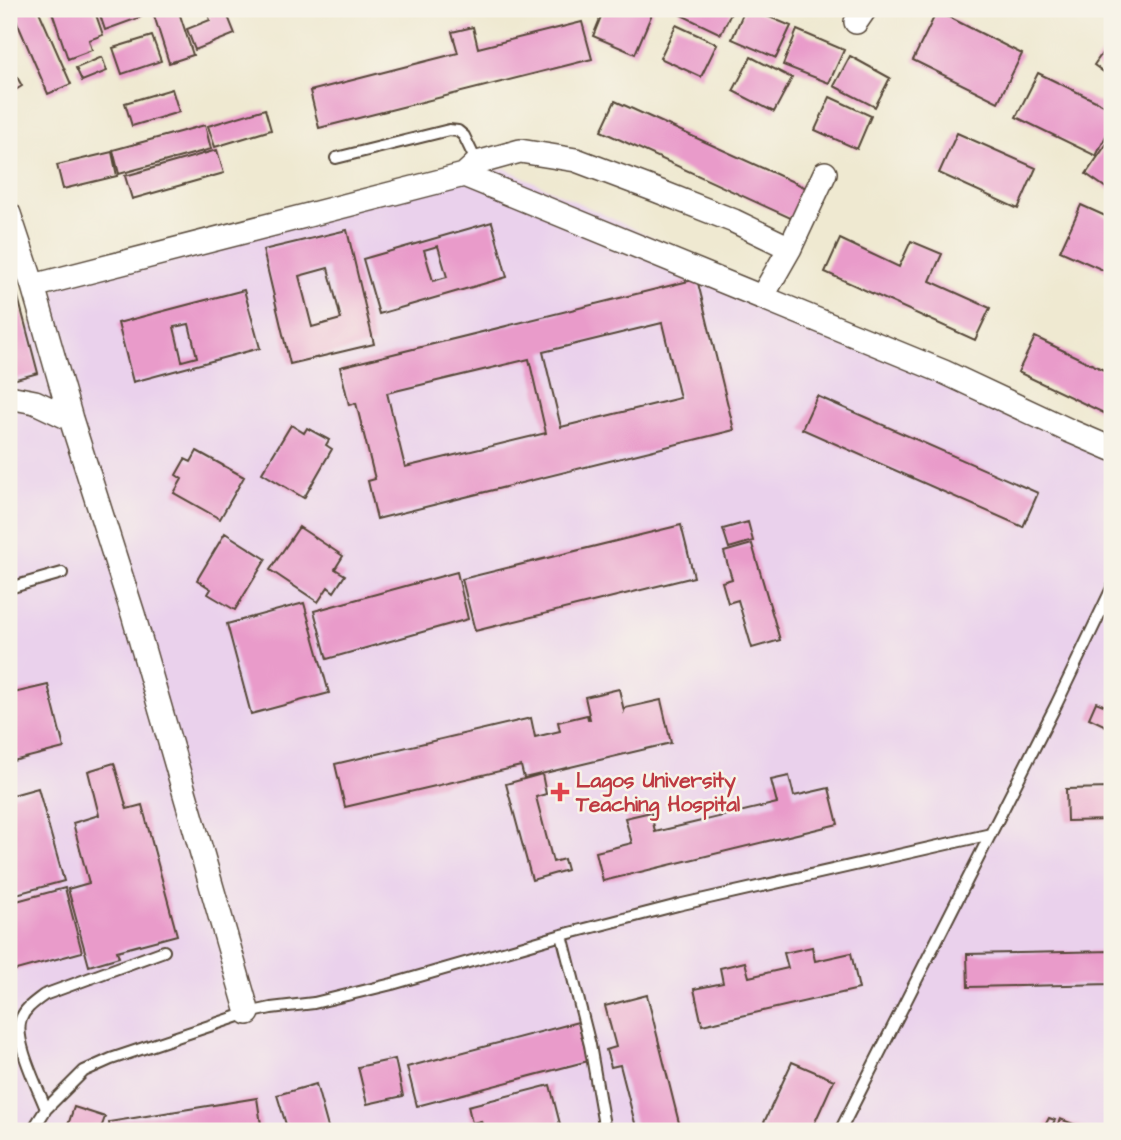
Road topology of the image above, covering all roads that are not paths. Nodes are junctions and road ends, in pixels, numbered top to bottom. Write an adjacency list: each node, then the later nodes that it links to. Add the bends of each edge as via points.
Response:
1 (337, 158): 2 (lane, via 449,130 464,136)
2 (470, 169): 5 (street, via 520,151 576,160 734,221); 6 (street); 7 (street)
3 (825, 173): 5 (street)
4 (9, 214): 6 (street)
5 (790, 248): 7 (street)
6 (33, 286): 9 (street)
7 (762, 297): 10 (street, via 944,372)
8 (9, 397): 9 (street, via 35,401)
9 (71, 419): 17 (street, via 133,614)
10 (1112, 449)
11 (62, 573): 12 (lane)
12 (9, 588)
13 (1112, 588): 14 (lane)
14 (991, 834): 15 (lane); 21 (lane)
15 (562, 935): 17 (lane, via 314,1003); 20 (lane, via 590,1045)
16 (164, 951): 18 (lane, via 44,995 28,1008 20,1021 21,1046)
17 (248, 1013): 18 (lane, via 84,1071)
18 (46, 1109): 19 (lane)
19 (32, 1131)
20 (605, 1131)
21 (840, 1131)

